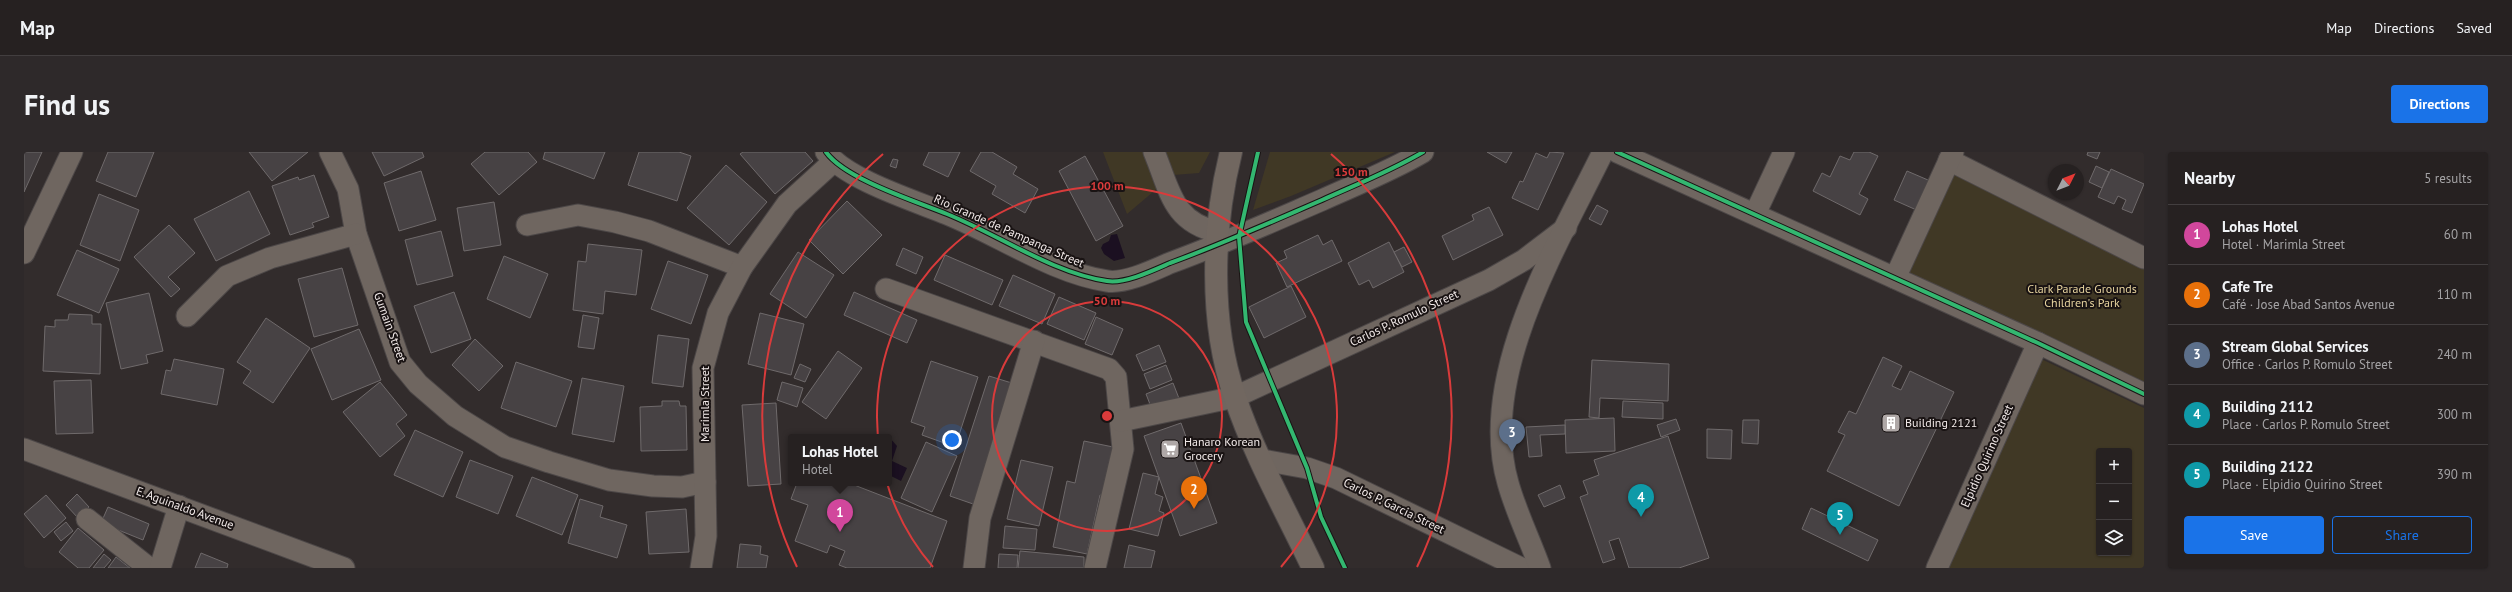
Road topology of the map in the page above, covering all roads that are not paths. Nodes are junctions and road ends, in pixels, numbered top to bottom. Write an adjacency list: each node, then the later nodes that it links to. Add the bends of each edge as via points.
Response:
1 (72, 152): 16 (street)
2 (330, 152): 14 (street, Gumain Street, via 348,189)
3 (1154, 152): 15 (street, via 1182,215)
4 (1231, 152): 15 (main road, via 1222,186)
5 (1423, 152): 15 (street, Rio Grande de Pampanga Street, via 1376,176)
6 (1603, 152): 13 (street, Carlos P. Romulo Street)
7 (1617, 152): 11 (street)
8 (1784, 152): 11 (street)
9 (1951, 156): 17 (street); 19 (street)
10 (829, 157): 15 (street, Rio Grande de Pampanga Street, via 880,187 958,218 1083,276 1110,282 1135,277); 18 (street, Marimla Street, via 787,204)
11 (1755, 214): 19 (street)
12 (527, 225): 18 (street, via 578,215 615,222 649,231)
13 (1566, 228): 25 (street, Carlos P. Romulo Street, via 1524,260 1489,280); 40 (street, Carlos P. Romulo Street, via 1525,316 1514,347 1506,379 1503,410 1502,447 1508,482)
14 (356, 234): 21 (street, via 270,258 227,276); 29 (street, Gumain Street, via 400,362 418,384 455,416 505,446 609,480 682,487)
15 (1217, 239): 25 (main road, via 1218,321)
16 (24, 253)
17 (2144, 258)
18 (742, 267): 29 (street, Marimla Street, via 718,313 703,368)
19 (1894, 278): 23 (street)
20 (886, 289): 22 (street)
21 (187, 316)
22 (1034, 340): 26 (street, via 1109,369 1116,377); 36 (street, via 980,518)
23 (2038, 343): 24 (street); 41 (street, Elpidio Quirino Street)
24 (2144, 394)
25 (1235, 397): 26 (street, Carlos P. Romulo Street); 28 (main road)
26 (1121, 421): 37 (street, via 1123,449)
27 (24, 449): 30 (street, E. Aguinaldo Avenue)
28 (1262, 460): 38 (main road); 39 (street, Carlos P. Garcia Street, via 1307,468 1336,478)
29 (705, 482): 35 (street, Marimla Street, via 706,536)
30 (179, 506): 33 (street); 34 (street, E. Aguinaldo Avenue)
31 (87, 520): 32 (street)
32 (149, 568)
33 (160, 568)
34 (344, 568)
35 (701, 568)
36 (974, 568)
37 (1095, 568)
38 (1313, 568)
39 (1521, 568)
40 (1540, 568)
41 (1937, 568)

